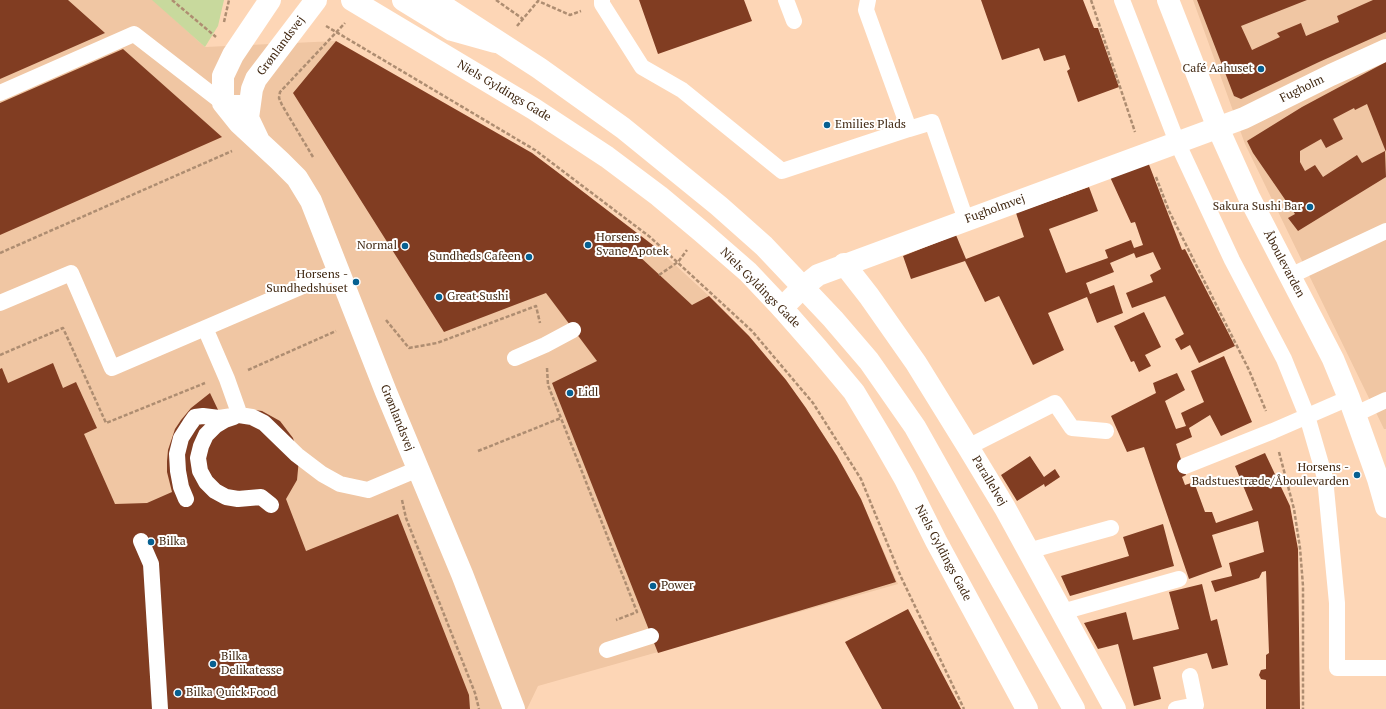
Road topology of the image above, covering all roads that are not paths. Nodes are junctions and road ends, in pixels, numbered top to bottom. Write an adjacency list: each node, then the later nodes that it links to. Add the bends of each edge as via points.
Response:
1 (270, 0): 15 (street, via 233,55 224,76)
2 (352, 0): 28 (street, Niels Gyldings Gade, via 534,109 607,157 702,232 748,272)
3 (403, 0): 12 (street, via 452,30)
4 (434, 0): 12 (street)
5 (786, 0): 11 (lane)
6 (868, 0): 18 (lane, via 866,10)
7 (1122, 0): 20 (lane)
8 (1168, 0): 17 (street, Åboulevarden)
9 (602, 2): 18 (lane, via 642,66 682,90 782,171)
10 (310, 7): 16 (street, Grønlandsvej, via 256,79)
11 (794, 21)
12 (502, 44): 26 (street, via 583,99 641,143 742,226)
13 (1386, 50): 17 (street, Fugholm)
14 (0, 93): 15 (lane, via 134,34)
15 (223, 102): 16 (lane); 19 (street, Grønlandsvej, via 239,124)
16 (249, 102): 19 (street, Grønlandsvej, via 248,118)
17 (1218, 128): 20 (street, Fugholmvej); 25 (street, Åboulevarden, via 1249,197)
18 (909, 129): 21 (lane, via 932,122)
19 (259, 140): 24 (street, Grønlandsvej, via 297,178 311,201)
20 (1177, 142): 21 (street, Fugholmvej); 34 (lane, via 1232,260 1284,359)
21 (966, 220): 23 (street, Fugholmvej)
22 (1386, 231): 25 (lane)
23 (844, 264): 26 (street, Fugholmvej, via 818,275); 36 (street, Parallelvej, via 916,364)
24 (338, 270): 29 (lane); 38 (street, Grønlandsvej)
25 (1290, 276): 33 (street, Åboulevarden, via 1333,360)
26 (803, 287): 28 (street, Fugholmvej); 55 (street, via 869,361 915,427)
27 (0, 303): 29 (lane, via 71,273 112,368)
28 (782, 308): 54 (street, Niels Gyldings Gade, via 854,392 905,479)
29 (205, 328): 41 (lane, via 238,410 234,417 215,426 206,435 200,446 200,471 206,482 226,497 261,497)
30 (573, 330): 31 (lane)
31 (515, 358)
32 (1386, 400): 33 (lane)
33 (1353, 406): 34 (lane); 39 (street, Åboulevarden)
34 (1307, 416): 37 (lane); 50 (lane, via 1325,478 1337,603 1337,668)
35 (1106, 431): 36 (lane, via 1072,428 1055,403)
36 (968, 447): 45 (street, Parallelvej)
37 (1185, 466)
38 (418, 469): 40 (lane, via 368,490 340,484 297,455 264,423 252,417 195,417 181,438 177,454 181,487); 53 (street, Grønlandsvej)
39 (1382, 477): 42 (street, Åboulevarden)
40 (186, 499)
41 (271, 505)
42 (1386, 507)
43 (1111, 528): 45 (lane)
44 (141, 541): 52 (lane, via 151,564)
45 (1028, 551): 47 (street, Parallelvej)
46 (1179, 579): 47 (lane)
47 (1062, 612): 56 (street, Parallelvej)
48 (651, 636): 49 (lane)
49 (607, 650)
50 (1386, 668)
51 (1190, 676): 57 (lane, via 1196,705)
52 (160, 709)
53 (514, 709)
54 (1026, 709)
55 (1074, 709)
56 (1115, 709)
57 (1176, 709)

